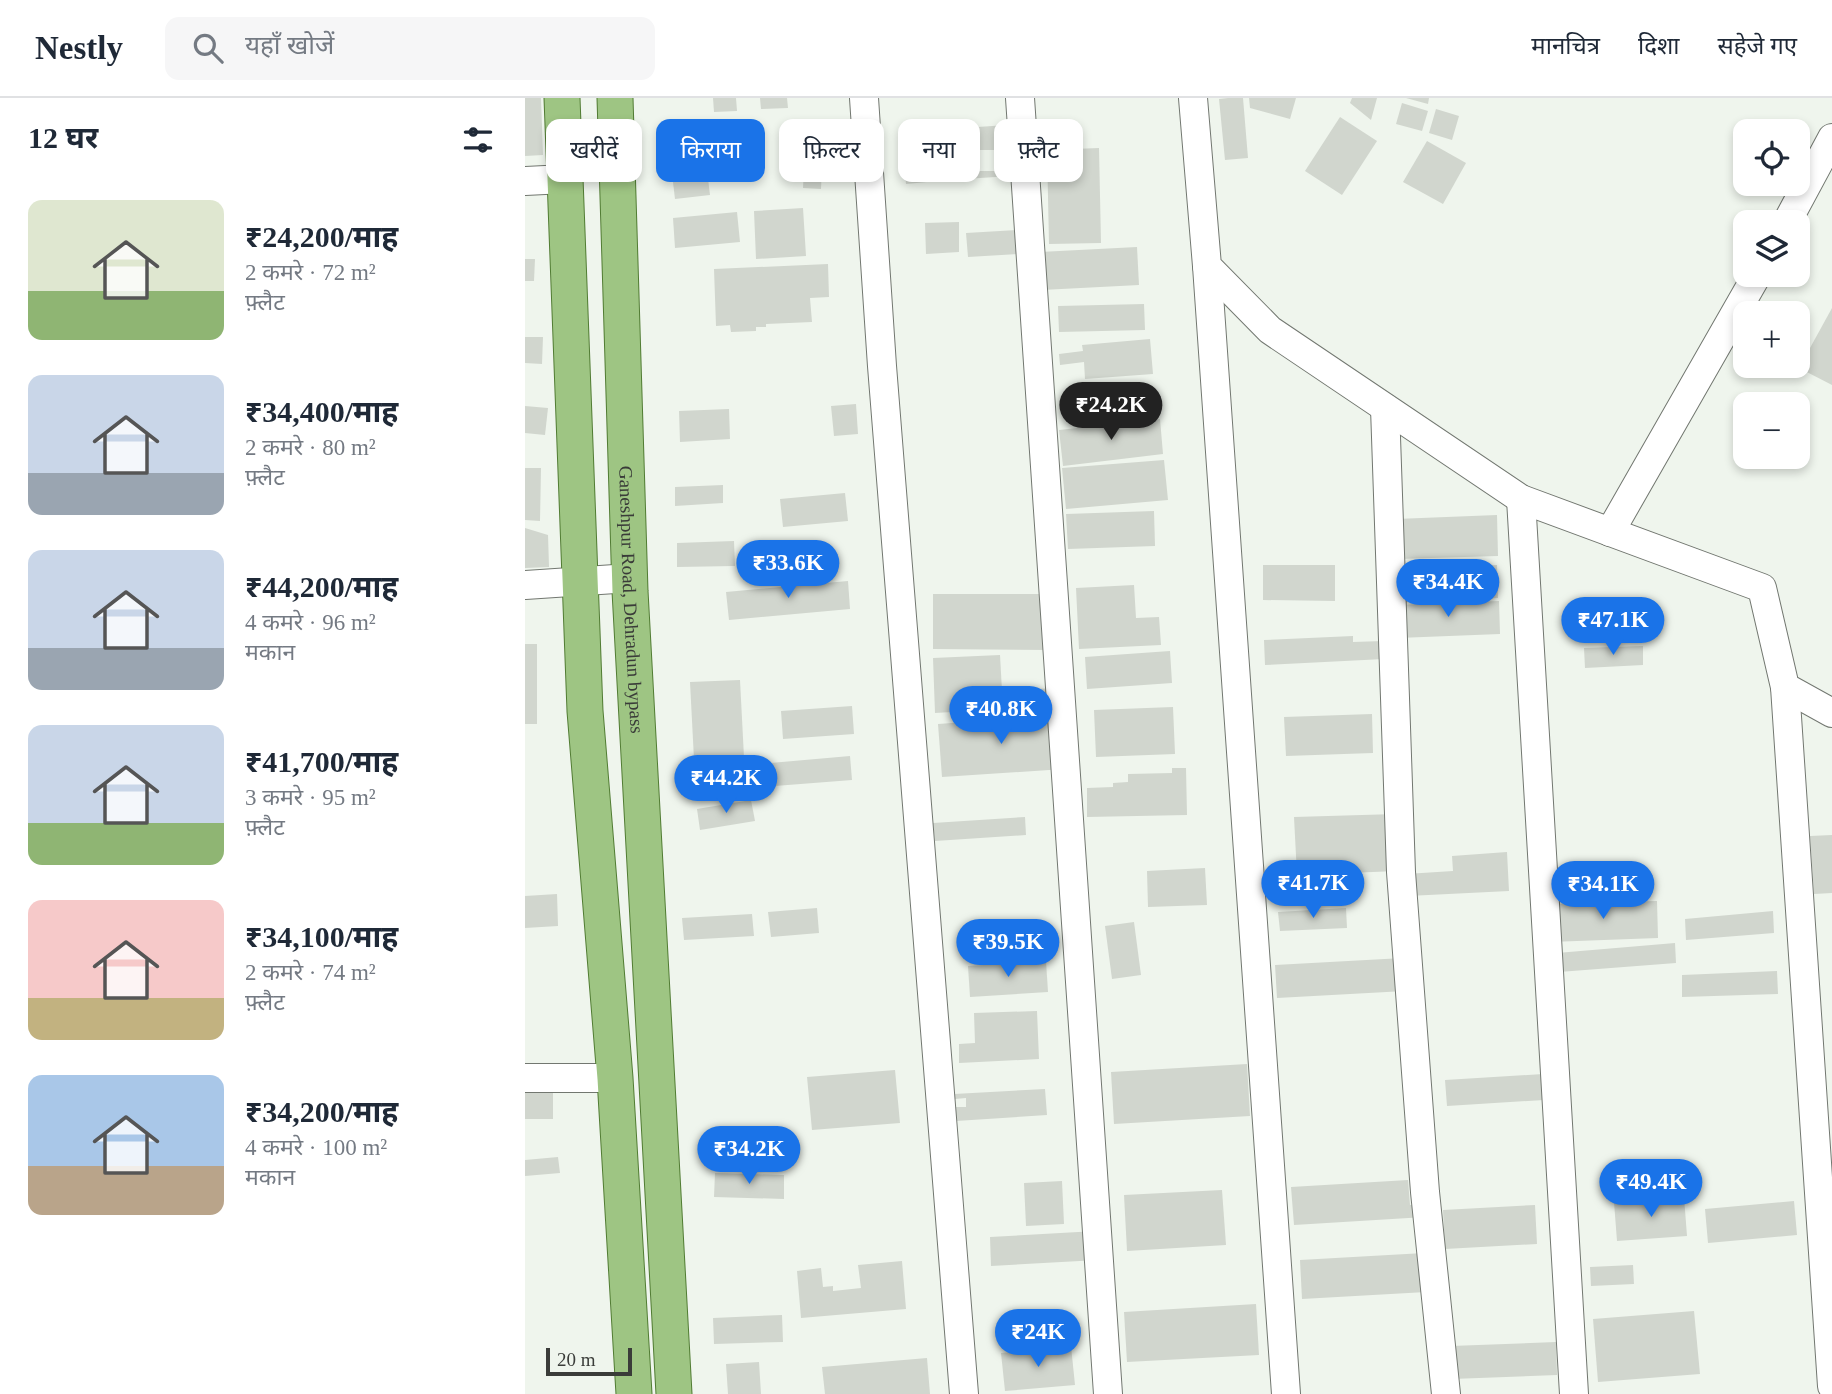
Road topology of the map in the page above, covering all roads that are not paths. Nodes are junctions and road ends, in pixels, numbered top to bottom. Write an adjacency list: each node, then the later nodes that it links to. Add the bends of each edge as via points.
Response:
1 (562, 98): 6 (main road)
2 (615, 98): 17 (main road, Ganeshpur Road, Dehradun bypass)
3 (864, 98): 27 (street)
4 (1020, 98): 28 (street)
5 (1193, 98): 12 (street)
6 (563, 119)
7 (1832, 138): 11 (street)
8 (546, 180): 9 (street)
9 (525, 181)
10 (565, 182): 18 (main road)
11 (1793, 210)
12 (1207, 266): 14 (street, via 1271,330); 29 (street)
13 (1750, 287): 16 (street)
14 (1385, 408): 15 (street); 30 (street, via 1401,872 1425,1192)
15 (1521, 499): 16 (street); 31 (street)
16 (1610, 532): 20 (street, via 1762,588)
17 (630, 578): 18 (street); 26 (main road, Ganeshpur Road, Dehradun bypass)
18 (580, 580): 19 (street); 23 (main road, via 585,711)
19 (525, 585)
20 (1785, 687): 21 (street); 24 (street)
21 (1830, 707)
22 (525, 1078): 23 (street)
23 (615, 1078): 25 (main road)
24 (1832, 1386)
25 (634, 1394)
26 (674, 1394)
27 (964, 1394)
28 (1108, 1394)
29 (1286, 1394)
30 (1446, 1394)
31 (1574, 1394)

